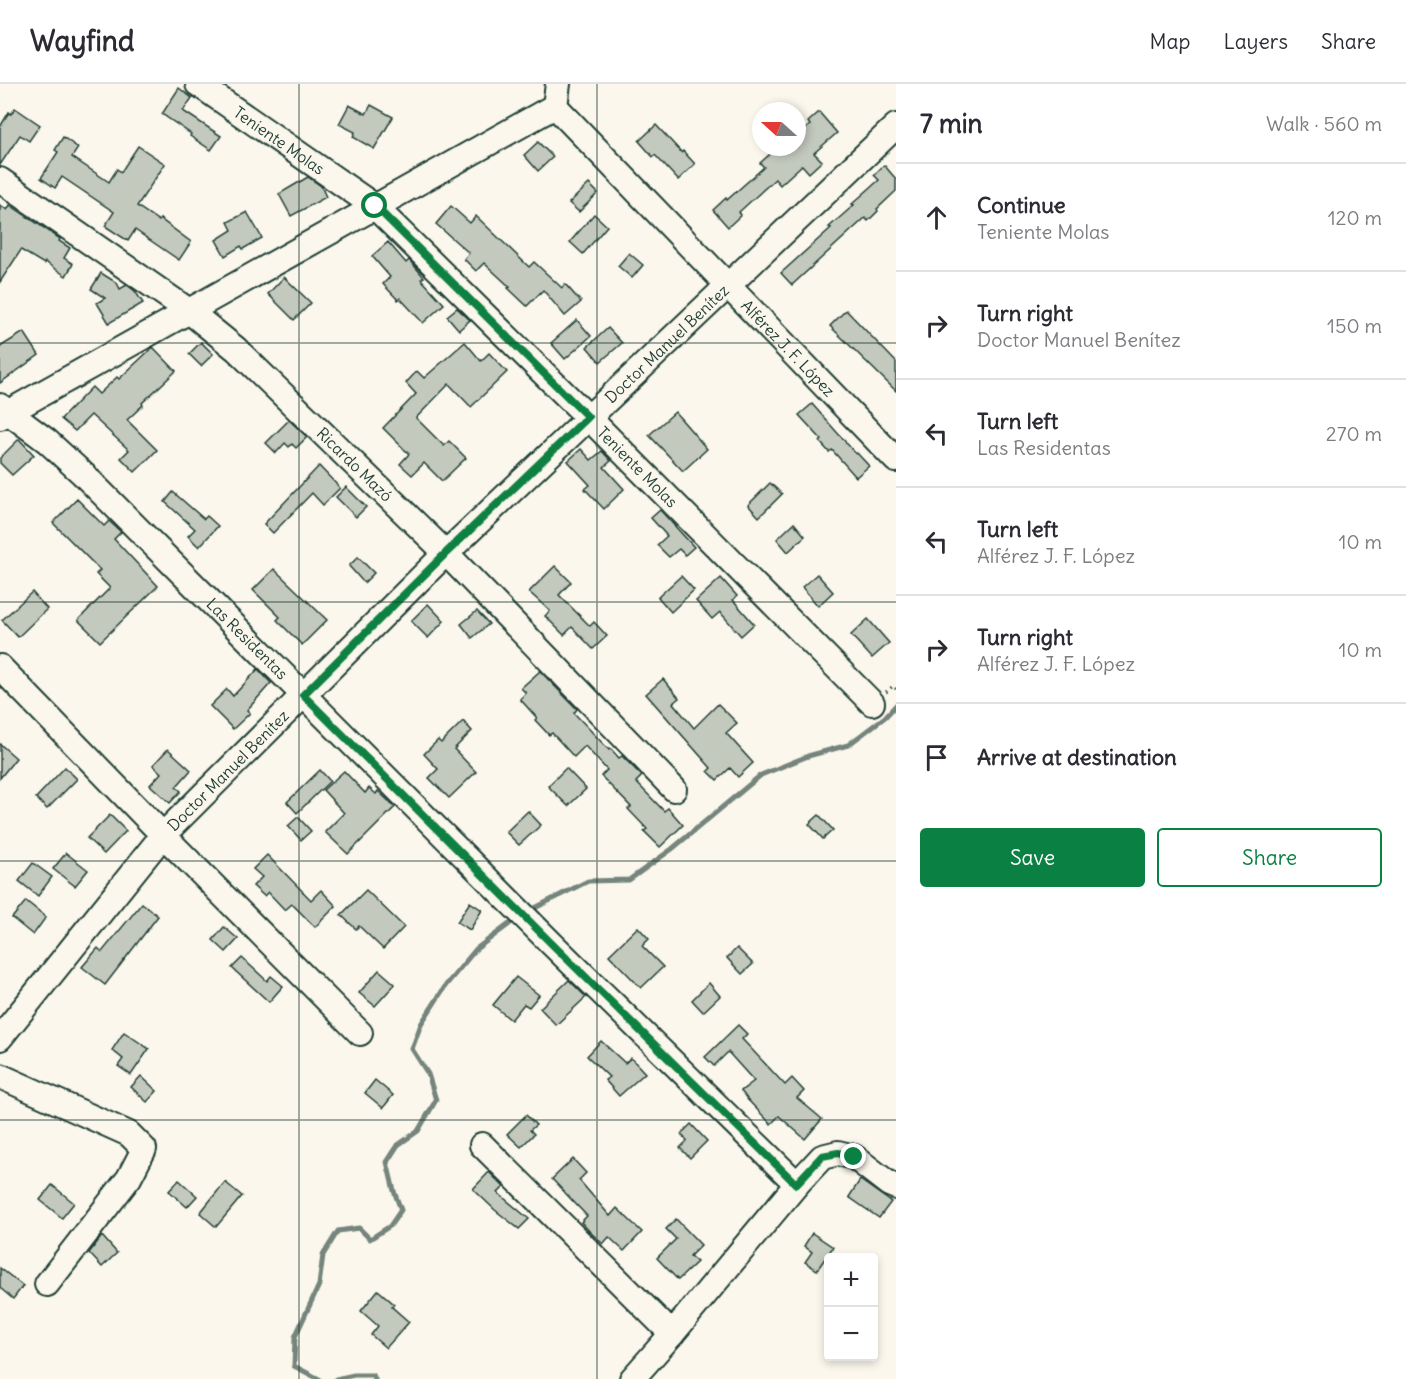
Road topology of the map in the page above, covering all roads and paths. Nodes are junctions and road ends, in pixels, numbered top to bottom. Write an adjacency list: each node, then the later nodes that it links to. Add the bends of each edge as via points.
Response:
1 (198, 84): 5 (street, Teniente Molas)
2 (556, 95): 5 (street); 6 (street, Alférez J. F. López)
3 (896, 126): 6 (street, Doctor Manuel Benítez)
4 (0, 180): 7 (street, Ricardo Mazó)
5 (375, 206): 7 (street); 9 (street, Teniente Molas)
6 (729, 285): 9 (street, Doctor Manuel Benítez); 10 (street, Alférez J. F. López)
7 (189, 311): 8 (street); 11 (street, Ricardo Mazó, via 236,349)
8 (3, 412): 13 (street, Las Residentas, via 46,441 83,474)
9 (588, 417): 11 (street, Doctor Manuel Benítez); 14 (street, Teniente Molas)
10 (896, 460)
11 (446, 553): 13 (street, Doctor Manuel Benítez); 15 (street, Ricardo Mazó)
12 (2, 673): 16 (street)
13 (303, 695): 16 (street, Doctor Manuel Benítez); 21 (street, Las Residentas)
14 (872, 703)
15 (675, 789)
16 (163, 835): 17 (street); 18 (street, Doctor Manuel Benítez)
17 (360, 1033)
18 (0, 1038)
19 (0, 1076): 23 (street, via 129,1134 144,1149 129,1178)
20 (482, 1146): 24 (street)
21 (796, 1184): 22 (street, via 822,1156 838,1153 854,1157); 24 (street)
22 (896, 1187)
23 (47, 1284)
24 (672, 1334): 25 (street)
25 (632, 1379)

